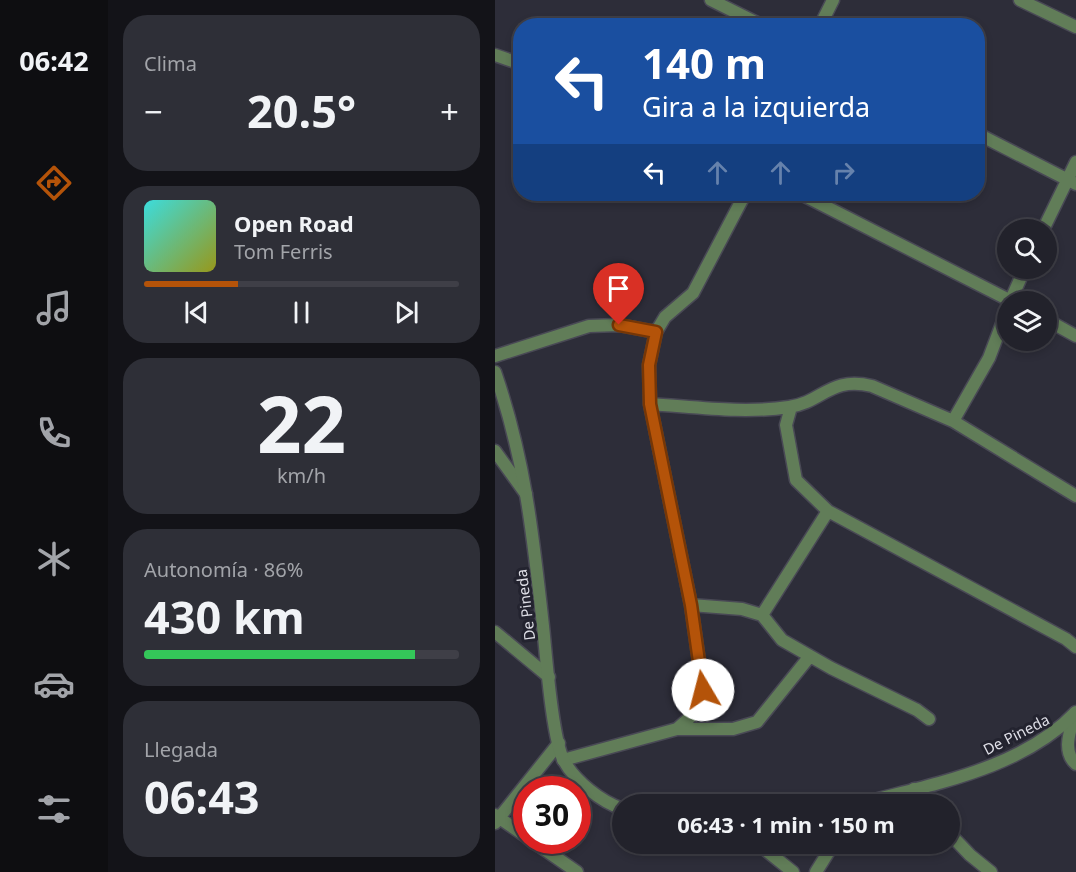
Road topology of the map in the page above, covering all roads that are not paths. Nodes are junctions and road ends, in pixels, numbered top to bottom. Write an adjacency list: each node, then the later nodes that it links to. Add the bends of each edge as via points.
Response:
1 (711, 0): 4 (street)
2 (833, 0): 5 (street)
3 (1020, 0): 6 (street)
4 (747, 18)
5 (825, 18)
6 (1076, 27)
7 (495, 55): 8 (street)
8 (513, 61)
9 (985, 138): 11 (street)
10 (1076, 162): 11 (street)
11 (1071, 182): 14 (street)
12 (741, 201): 17 (street, via 693,293 665,317)
13 (814, 201): 15 (street)
14 (1049, 219)
15 (997, 296)
16 (1057, 326): 18 (street)
17 (656, 332): 20 (street, via 619,325 589,326); 22 (street, via 649,365)
18 (1076, 336)
19 (997, 337): 24 (street)
20 (495, 356)
21 (495, 372): 27 (street, De Pineda, via 513,425)
22 (650, 404): 23 (street, via 738,410); 29 (street)
23 (791, 407): 24 (street, via 843,383 858,382); 28 (street, via 786,425 796,480)
24 (953, 421): 26 (street)
25 (495, 451): 27 (street)
26 (1076, 496)
27 (528, 498): 34 (street, De Pineda)
28 (828, 511): 30 (street); 32 (street)
29 (691, 605): 30 (street, via 742,609); 37 (street, via 703,690 696,712)
30 (762, 615): 33 (street, via 782,640)
31 (495, 632): 34 (street)
32 (1076, 647)
33 (810, 656): 36 (street); 37 (street, via 757,722 733,729)
34 (549, 676): 38 (street, De Pineda)
35 (1076, 713): 40 (street, via 1067,748); 41 (street, De Pineda, via 1059,730 998,763)
36 (929, 719)
37 (677, 729): 39 (street)
38 (559, 743): 39 (street, De Pineda); 45 (street)
39 (563, 760): 44 (street, De Pineda, via 584,785)
40 (1076, 764)
41 (914, 789): 42 (street, De Pineda); 43 (street)
42 (896, 794)
43 (918, 794)
44 (612, 805)
45 (497, 819): 46 (street)
46 (513, 829)
47 (960, 845): 54 (street)
48 (551, 854): 51 (street)
49 (771, 854): 52 (street)
50 (827, 854): 53 (street)
51 (577, 872)
52 (793, 872)
53 (816, 872)
54 (991, 872)

